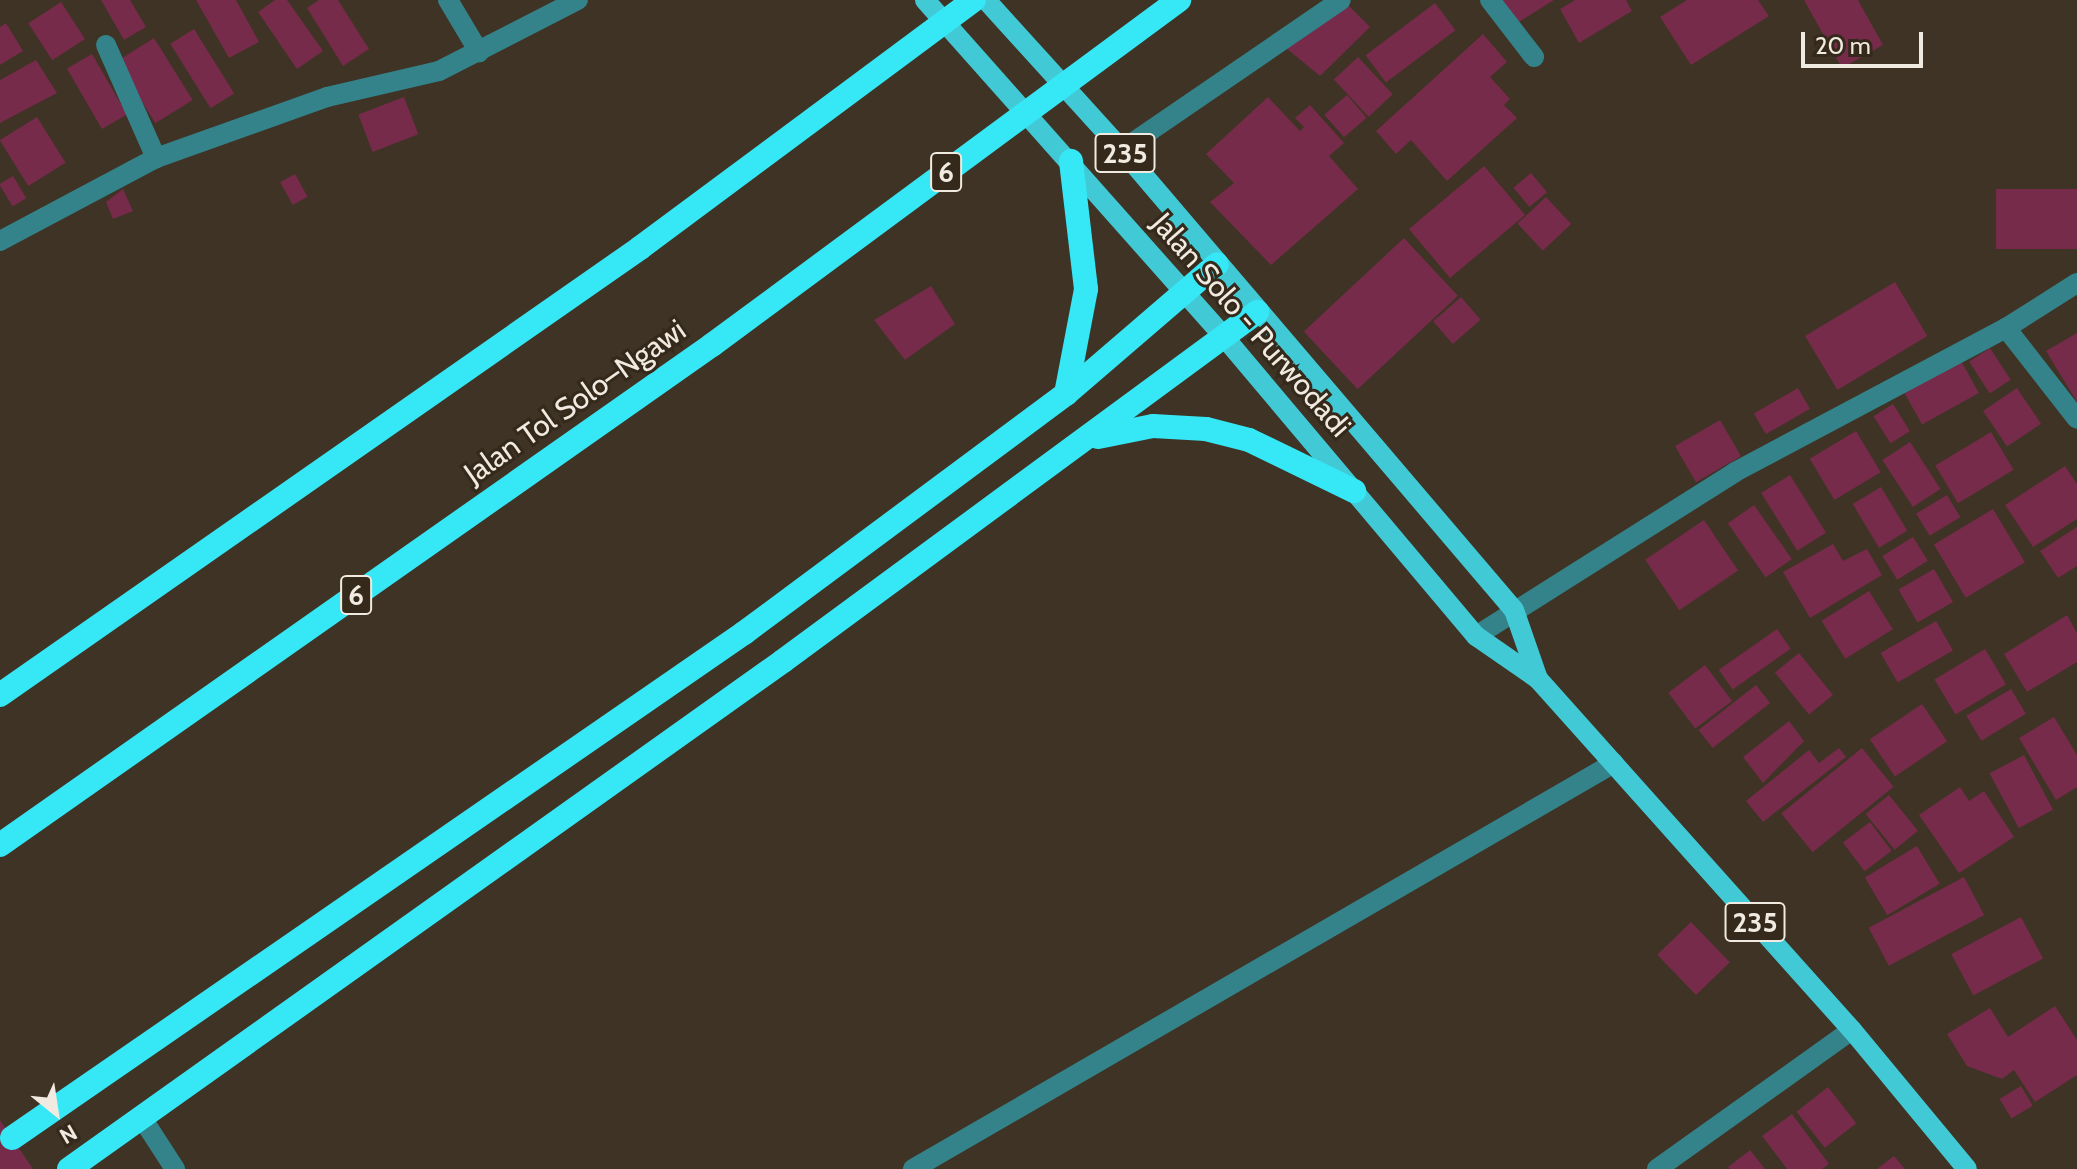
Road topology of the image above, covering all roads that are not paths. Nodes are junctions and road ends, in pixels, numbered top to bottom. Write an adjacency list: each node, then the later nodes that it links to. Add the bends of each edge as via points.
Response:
1 (448, 0): 10 (street)
2 (578, 0): 10 (street)
3 (925, 0): 14 (main road, Jalan Solo - Purwodadi / 235)
4 (974, 0): 29 (highway, bridge, via 640,248)
5 (986, 0): 12 (main road, Jalan Solo - Purwodadi / 235)
6 (1179, 0): 31 (highway, Jalan Tol Solo–Ngawi / 6, bridge, via 712,345)
7 (1341, 0): 12 (street)
8 (1490, 0): 11 (street)
9 (106, 45): 13 (street)
10 (479, 52): 13 (street, via 439,71 327,97)
11 (1534, 57)
12 (1122, 150): 16 (main road, Jalan Solo - Purwodadi / 235)
13 (156, 158): 15 (street)
14 (1071, 161): 18 (main road, Jalan Solo - Purwodadi / 235); 22 (highway, via 1086,289)
15 (0, 241)
16 (1217, 264): 18 (highway); 19 (main road, Jalan Solo - Purwodadi / 235)
17 (2077, 283): 20 (street)
18 (1184, 292): 21 (main road, Jalan Solo - Purwodadi); 22 (highway)
19 (1257, 312): 21 (highway); 26 (main road, Jalan Solo - Purwodadi / 235)
20 (2006, 328): 23 (street); 26 (street, via 1735,472)
21 (1225, 338): 24 (highway); 25 (main road, Jalan Solo - Purwodadi / 235)
22 (1066, 394): 34 (highway, via 744,633)
23 (2077, 419)
24 (1089, 439): 25 (highway, via 1153,426 1206,429 1249,440); 33 (highway)
25 (1354, 491): 27 (main road, Jalan Solo - Purwodadi / 235)
26 (1514, 610): 27 (street); 28 (main road, Jalan Solo - Purwodadi / 235)
27 (1476, 636): 28 (main road, Jalan Solo - Purwodadi / 235)
28 (1538, 679): 30 (main road, Jalan Solo - Purwodadi / 235)
29 (0, 695)
30 (1614, 763): 32 (main road, Jalan Solo - Purwodadi / 235); 37 (street)
31 (0, 845)
32 (1852, 1030): 38 (street); 39 (main road, Jalan Solo - Purwodadi / 235)
33 (142, 1118): 35 (highway); 36 (street)
34 (12, 1138)
35 (69, 1169)
36 (175, 1169)
37 (913, 1169)
38 (1657, 1169)
39 (1967, 1169)

